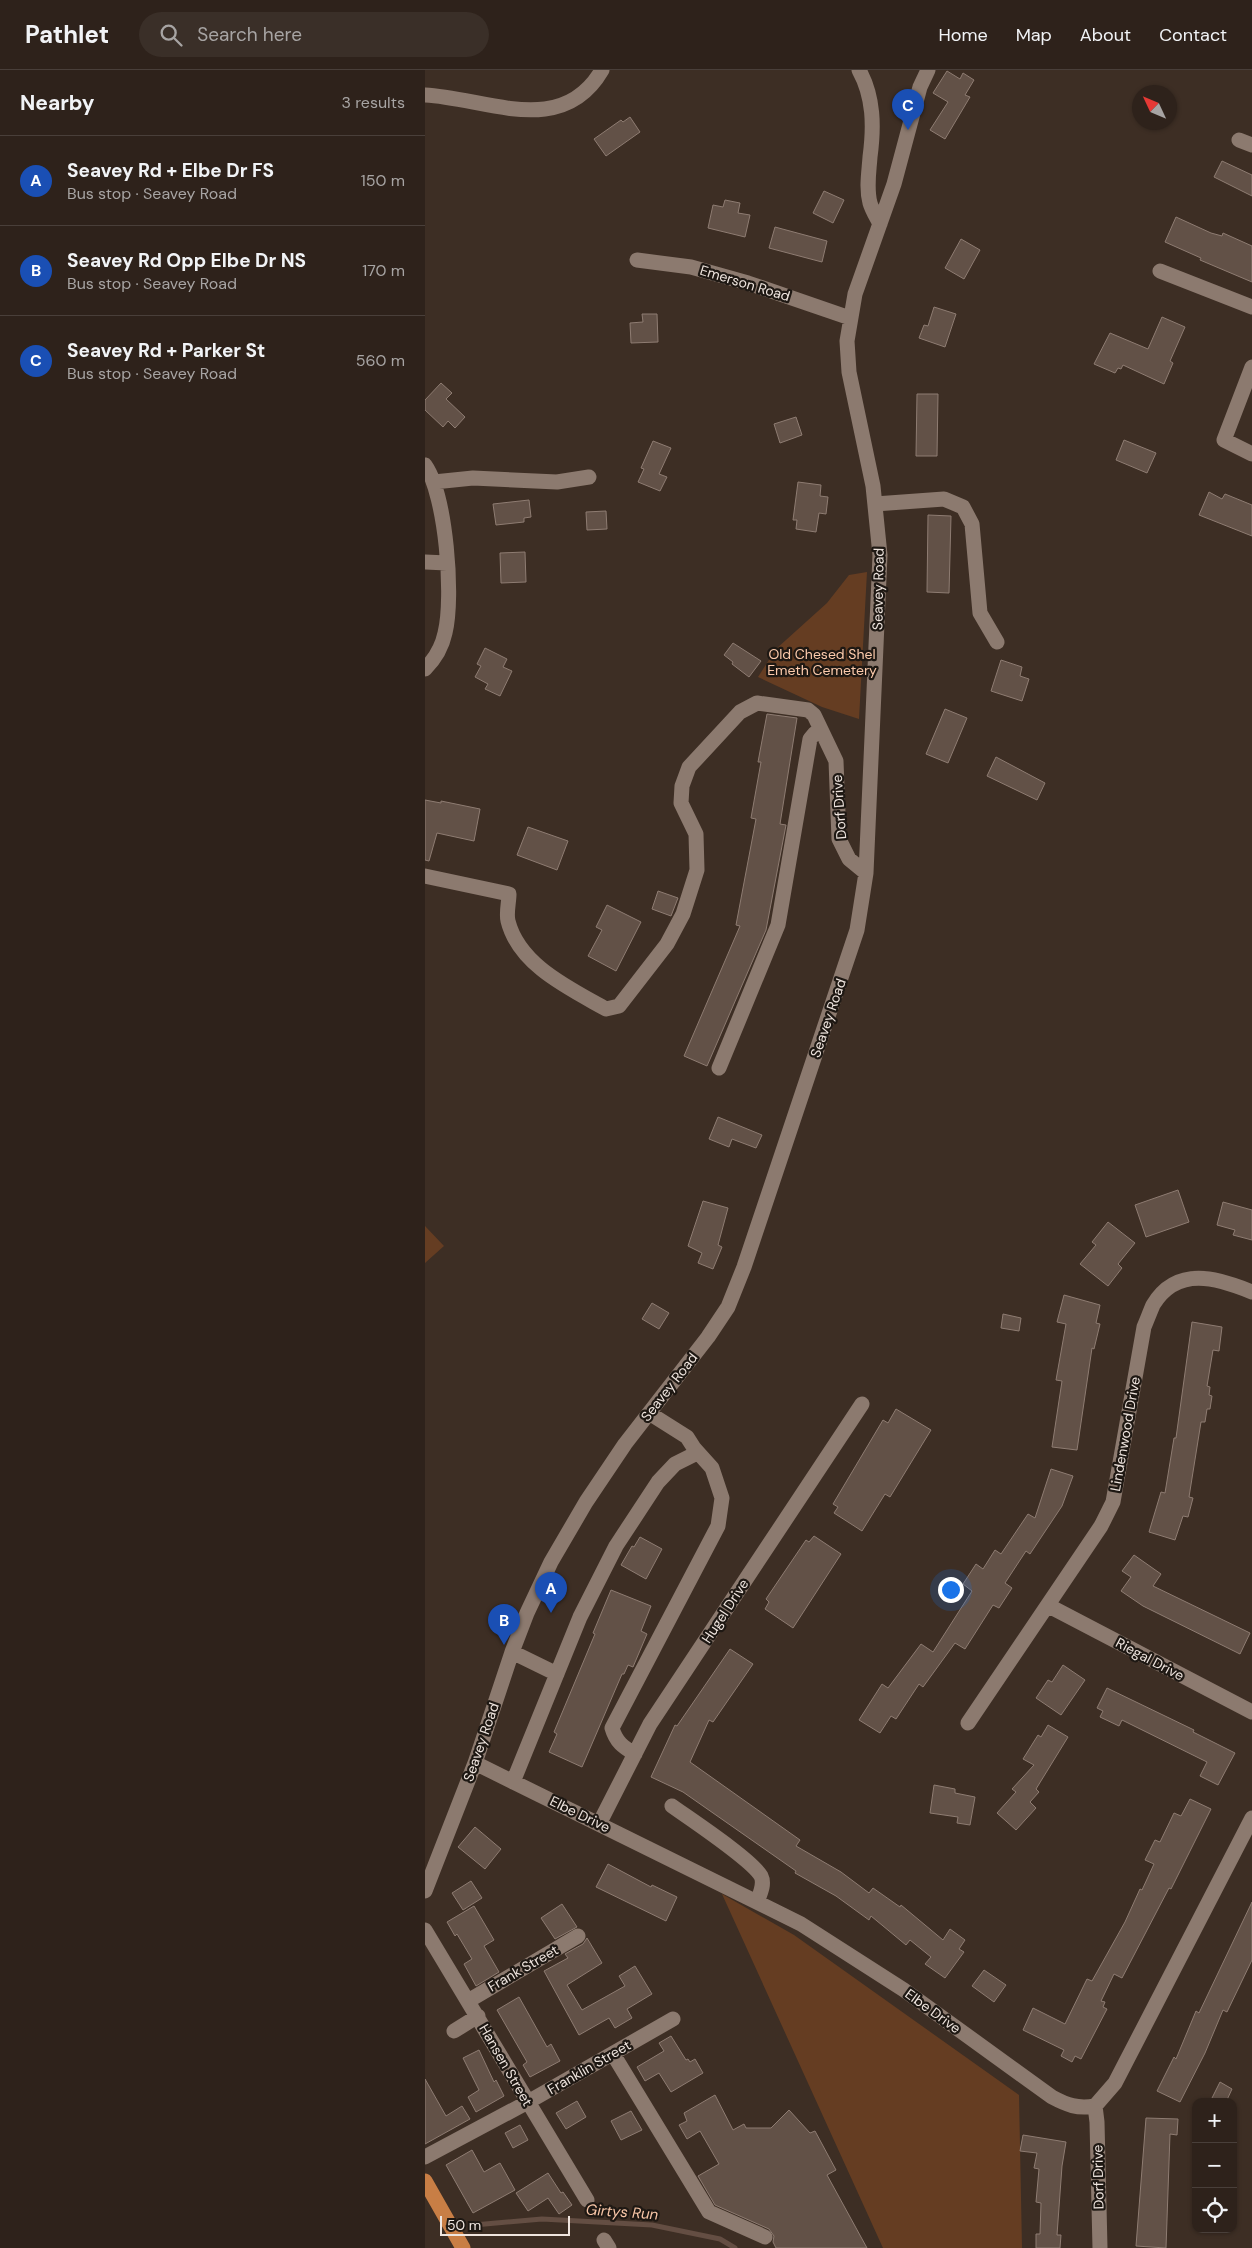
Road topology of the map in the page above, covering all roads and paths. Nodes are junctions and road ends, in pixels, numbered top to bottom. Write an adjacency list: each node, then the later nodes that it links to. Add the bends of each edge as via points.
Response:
1 (602, 70): 4 (street, via 592,84 567,104 535,112)
2 (859, 70): 5 (street, via 869,92 872,116 873,137 867,181 870,204)
3 (928, 70): 5 (street, Seavey Road, via 920,86)
4 (425, 95)
5 (880, 224): 9 (street, Seavey Road, via 855,294)
6 (637, 260): 9 (street, Emerson Road, via 691,267)
7 (1159, 271): 8 (street)
8 (1252, 306)
9 (850, 318): 15 (street, Seavey Road, via 847,341 849,372)
10 (1252, 367): 11 (street, via 1223,440)
11 (1252, 454)
12 (425, 465): 14 (street)
13 (589, 477): 14 (street, via 557,482 473,478)
14 (434, 482): 17 (street, via 442,514)
15 (875, 504): 18 (street, via 944,499 963,507 972,524 980,613); 21 (street, Seavey Road, via 880,555)
16 (425, 562): 17 (street)
17 (447, 563): 19 (street, via 449,601 445,633 437,655)
18 (997, 642)
19 (425, 669)
20 (823, 734): 21 (street, Dorf Drive, via 837,761 839,839 849,859); 22 (street, Dorf Drive, via 808,710 757,703 741,712 689,767 682,786 681,803 696,834 697,870 683,914 667,944 619,1006 606,1009 550,975 524,954 507,919 509,894); 23 (street, via 815,734 810,740 778,925)
21 (866, 873): 26 (street, Seavey Road, via 857,930 728,1307)
22 (425, 876)
23 (719, 1068)
24 (1252, 1292): 28 (street, Lindenwood Drive, via 1229,1282 1198,1277 1167,1290 1154,1304 1144,1327 1113,1502)
25 (862, 1404): 33 (street, Hugel Drive, via 650,1724)
26 (649, 1413): 27 (street, via 687,1437); 29 (street, Seavey Road, via 586,1502 551,1562)
27 (694, 1448): 30 (street, via 693,1455 675,1464 658,1482 616,1546 580,1617); 33 (street, via 712,1468 722,1498 718,1526 611,1728 621,1746)
28 (1049, 1606): 31 (street, Riegal Drive); 32 (street, Lindenwood Drive)
29 (512, 1652): 30 (street); 34 (street, Seavey Road)
30 (557, 1674): 35 (street)
31 (1252, 1712)
32 (968, 1724)
33 (635, 1754): 38 (street, Hugel Drive)
34 (475, 1763): 35 (street, Elbe Drive); 39 (street, Seavey Road)
35 (513, 1782): 38 (street, Elbe Drive)
36 (672, 1806): 40 (street, via 761,1876 763,1885)
37 (1252, 1818): 49 (street, via 1115,2083)
38 (599, 1824): 40 (street, Elbe Drive)
39 (425, 1891)
40 (757, 1902): 49 (street, Elbe Drive, via 801,1924 903,1990 1052,2097 1080,2108)
41 (425, 1930): 43 (street, Hansen Street)
42 (579, 1936): 43 (street, Frank Street)
43 (469, 2001): 44 (street, Hansen Street)
44 (477, 2016): 46 (street); 48 (street, Hansen Street)
45 (673, 2019): 47 (street, Franklin Street)
46 (454, 2031)
47 (613, 2054): 48 (street, Franklin Street); 53 (street, via 709,2212)
48 (528, 2102): 50 (street, Franklin Street); 52 (street, Hansen Street)
49 (1095, 2106): 55 (street, Dorf Drive)
50 (425, 2157)
51 (425, 2181): 54 (main road)
52 (587, 2200)
53 (765, 2237)
54 (463, 2248)
55 (1100, 2248)

